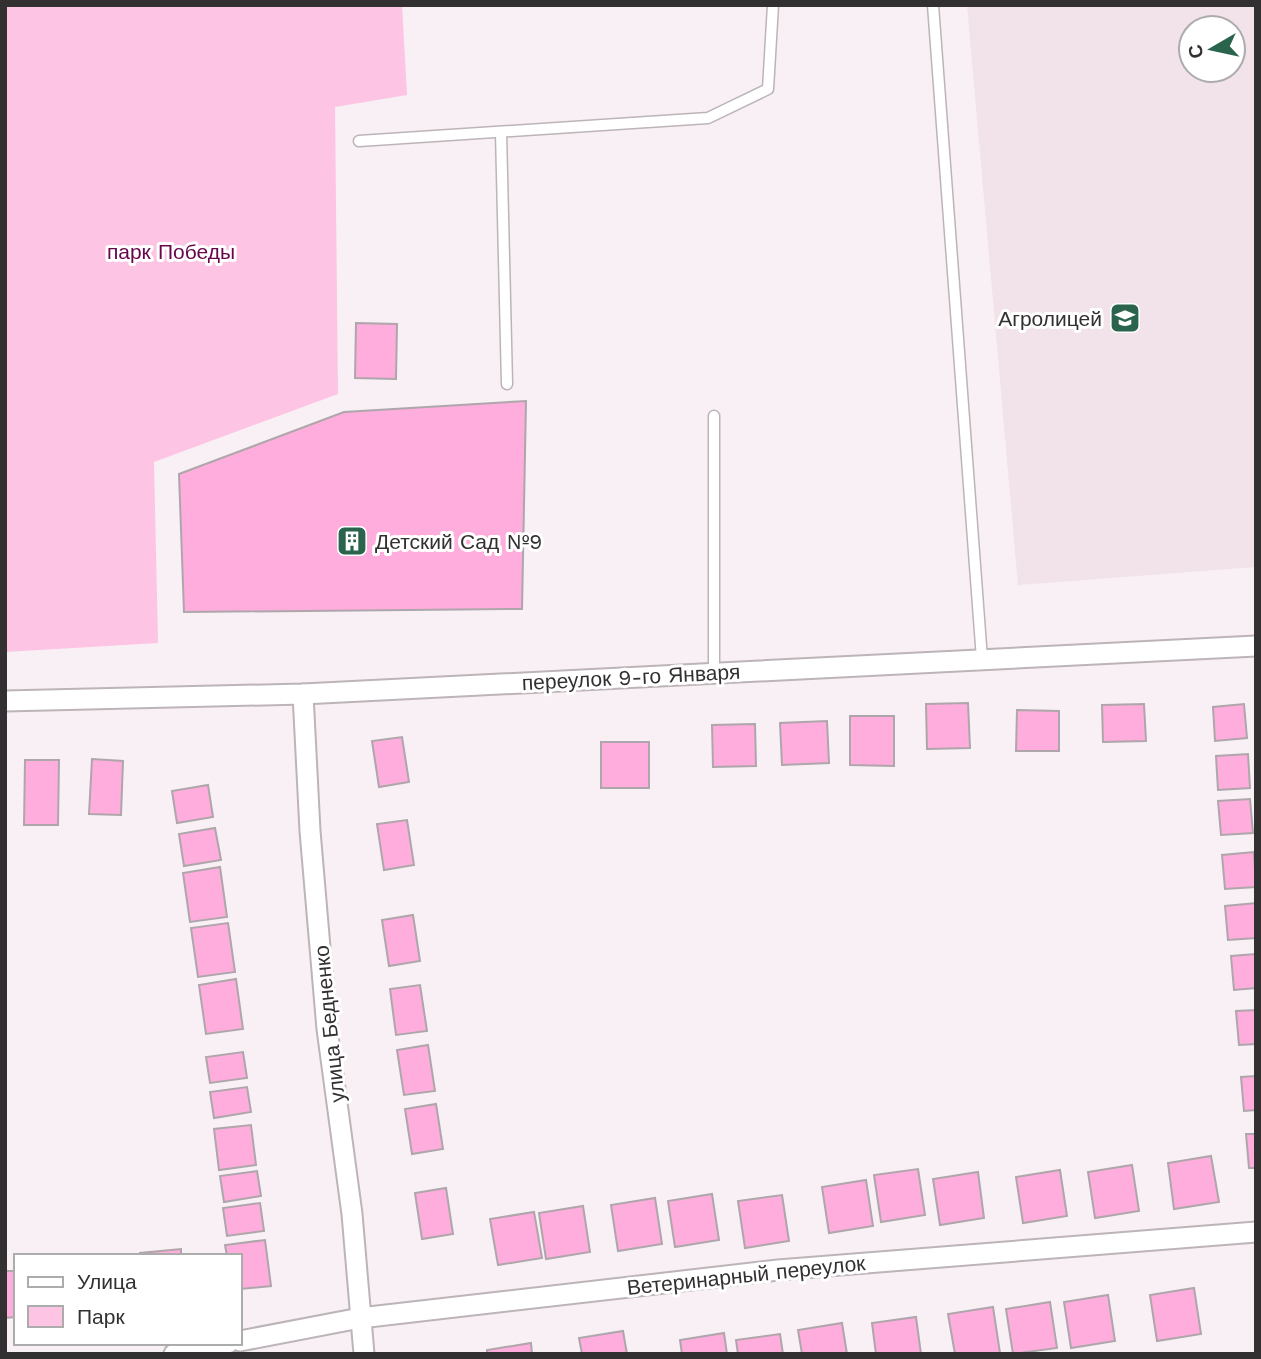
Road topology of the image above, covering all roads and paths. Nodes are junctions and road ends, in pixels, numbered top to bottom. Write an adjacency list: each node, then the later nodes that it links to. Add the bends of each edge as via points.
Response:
1 (773, 5): 3 (lane, via 768,89 708,118)
2 (933, 5): 8 (lane)
3 (501, 132): 4 (lane); 5 (lane)
4 (359, 141)
5 (507, 384)
6 (714, 416): 9 (lane)
7 (1256, 646): 8 (street, переулок 9-го Января)
8 (982, 659): 9 (street, переулок 9-го Января)
9 (714, 673): 10 (street, переулок 9-го Января)
10 (303, 694): 11 (street, переулок 9-го Января); 13 (street, улица Бедненко, via 327,1029 352,1214)
11 (5, 701)
12 (1256, 1232): 13 (street, Ветеринарный переулок, via 778,1270)
13 (360, 1318): 14 (street, Ветеринарный переулок); 17 (street, улица Бедненко)
14 (242, 1341)
15 (218, 1345): 16 (street)
16 (174, 1354)
17 (364, 1354)

